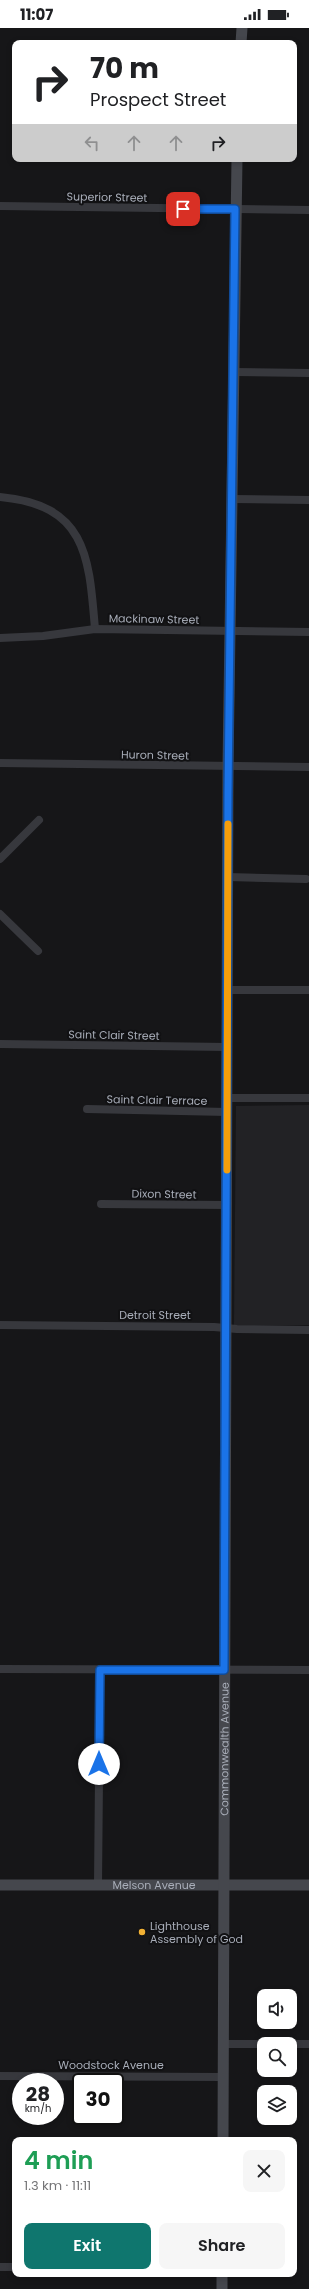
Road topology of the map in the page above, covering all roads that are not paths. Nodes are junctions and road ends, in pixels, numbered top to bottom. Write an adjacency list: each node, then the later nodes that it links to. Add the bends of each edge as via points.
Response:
1 (242, 28): 2 (main road)
2 (241, 40)
3 (237, 162): 5 (main road, Commonwealth Avenue)
4 (0, 206): 5 (street, Superior Street)
5 (235, 209): 6 (street, Superior Street); 7 (main road, Commonwealth Avenue)
6 (309, 210)
7 (234, 372): 8 (street); 10 (main road, Commonwealth Avenue)
8 (309, 373)
9 (0, 497): 12 (street, via 25,501 52,511 71,528 82,545 91,576)
10 (232, 499): 11 (street); 13 (main road, Commonwealth Avenue)
11 (309, 500)
12 (95, 629): 13 (street, Mackinaw Street); 15 (street, Mackinaw Street, via 43,636)
13 (232, 631): 14 (street, Mackinaw Street); 17 (main road, Commonwealth Avenue)
14 (309, 632)
15 (0, 638)
16 (0, 763): 17 (street, Huron Street)
17 (228, 767): 18 (street, Huron Street); 21 (main road, Commonwealth Avenue)
18 (309, 767)
19 (39, 820): 20 (street)
20 (0, 859)
21 (228, 877): 22 (street); 25 (main road, Commonwealth Avenue)
22 (306, 879)
23 (0, 914): 24 (street)
24 (38, 950)
25 (228, 990): 26 (street); 28 (main road, Commonwealth Avenue)
26 (309, 990)
27 (0, 1044): 28 (street, Saint Clair Street)
28 (227, 1047): 29 (main road, Commonwealth Avenue)
29 (227, 1098): 30 (street); 32 (main road, Commonwealth Avenue)
30 (309, 1098)
31 (87, 1109): 32 (street, Saint Clair Terrace)
32 (227, 1112): 34 (main road, Commonwealth Avenue)
33 (102, 1204): 34 (street, Dixon Street)
34 (227, 1205): 36 (main road, Commonwealth Avenue)
35 (0, 1325): 36 (street, Detroit Street)
36 (226, 1328): 37 (street, Detroit Street); 40 (main road, Commonwealth Avenue)
37 (309, 1330)
38 (0, 1669): 39 (street)
39 (100, 1670): 40 (street); 43 (street)
40 (224, 1670): 41 (street); 44 (main road, Commonwealth Avenue)
41 (309, 1670)
42 (0, 1885): 43 (main road, Melson Avenue)
43 (98, 1885): 44 (main road, Melson Avenue)
44 (224, 1885): 45 (main road, Melson Avenue); 46 (main road, Commonwealth Avenue)
45 (309, 1885)
46 (223, 2044): 47 (street); 49 (main road, Commonwealth Avenue)
47 (309, 2044)
48 (0, 2076): 49 (street, Woodstock Avenue)
49 (223, 2077): 50 (main road, Commonwealth Avenue)
50 (223, 2137)
51 (0, 2267): 52 (street)
52 (12, 2267)
53 (222, 2277): 54 (main road)
54 (222, 2289)

